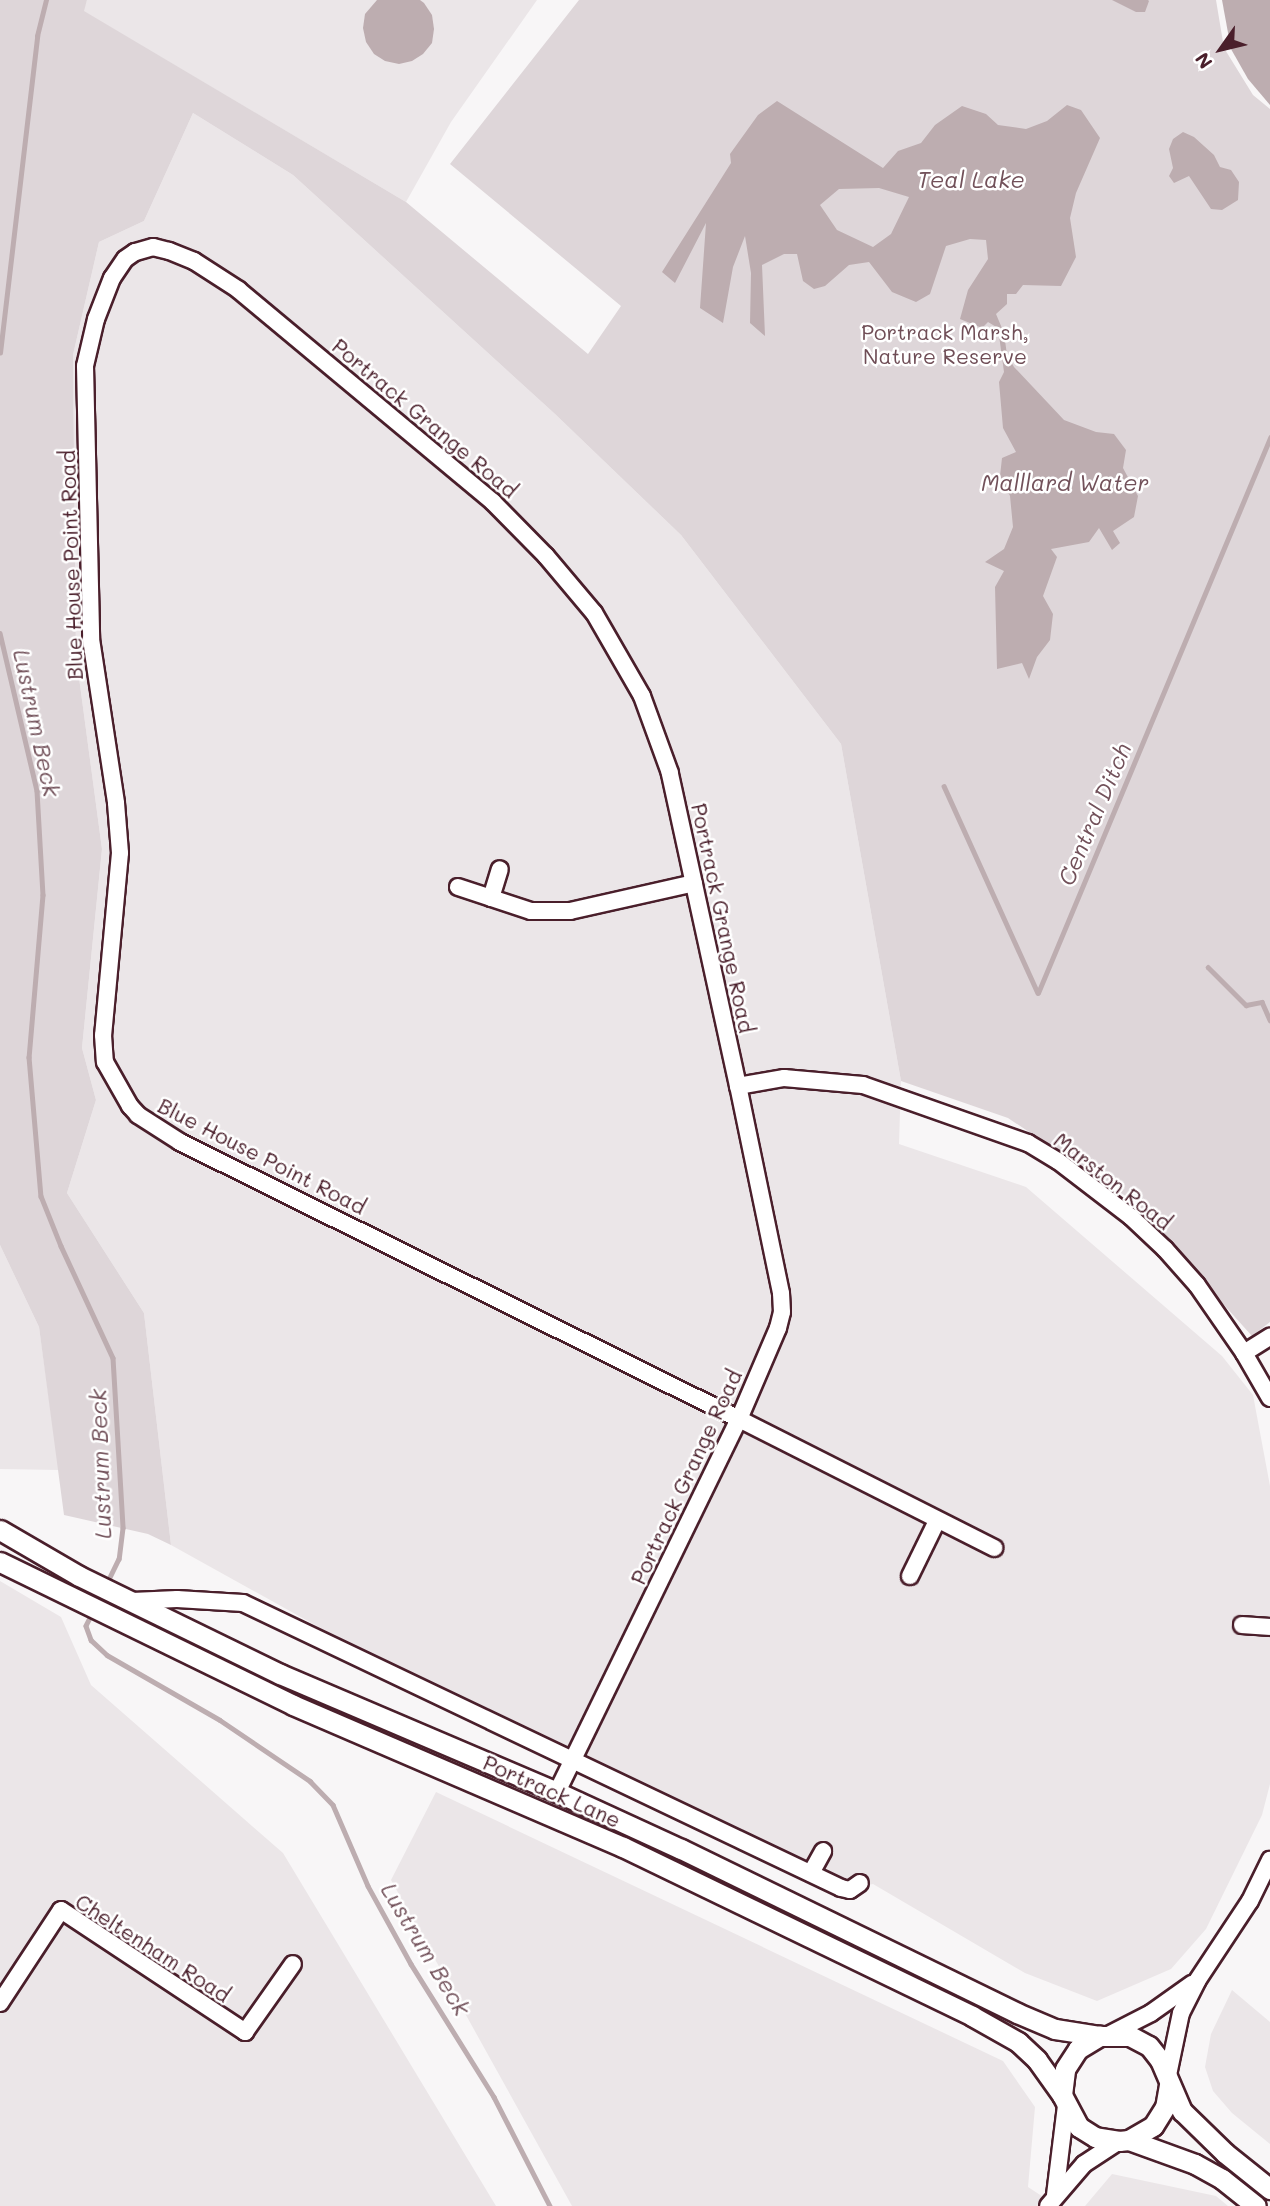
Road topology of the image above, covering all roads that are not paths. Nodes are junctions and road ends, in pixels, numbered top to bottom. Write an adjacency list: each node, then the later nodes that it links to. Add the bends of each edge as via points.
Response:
1 (135, 252): 3 (street, Portrack Grange Road, via 153,247 169,251 239,290 493,502 546,556 594,613 642,696 670,773); 10 (street, Blue House Point Road, via 112,278 85,366 91,639 120,853 103,1035 105,1062 138,1115 180,1142)
2 (500, 869): 5 (street)
3 (694, 883): 5 (street, via 570,911 531,911); 6 (street, Portrack Grange Road)
4 (458, 887): 5 (street)
5 (491, 898)
6 (738, 1086): 8 (street, Marston Road, via 784,1078 863,1085 1028,1143 1058,1161 1165,1249 1197,1285); 10 (street, Portrack Grange Road, via 782,1312)
7 (1270, 1337): 8 (street)
8 (1244, 1353): 9 (street, Marston Road)
9 (1270, 1398)
10 (739, 1419): 11 (street, Blue House Point Road); 19 (street, Portrack Grange Road)
11 (937, 1521): 13 (street, Blue House Point Road); 15 (street)
12 (0, 1530): 16 (main road, Portrack Lane)
13 (994, 1548)
14 (0, 1562): 30 (main road, Portrack Lane, via 293,1704 623,1847 972,2016 1018,2042 1037,2060)
15 (910, 1576)
16 (127, 1598): 19 (street, Portrack Lane, via 233,1601 254,1607); 20 (main road, Portrack Lane, via 317,1690)
17 (1242, 1625): 18 (street)
18 (1270, 1627)
19 (573, 1759): 20 (street, Portrack Grange Road); 23 (street, Portrack Lane)
20 (557, 1792): 28 (main road, Portrack Lane, via 1042,2025)
21 (823, 1851): 23 (street)
22 (1270, 1860): 26 (street, via 1250,1901)
23 (811, 1873): 24 (street, Portrack Lane, via 850,1890)
24 (860, 1883)
25 (293, 1964): 27 (street, Cheltenham Road, via 245,2032 61,1910)
26 (1197, 1981): 28 (street, via 1160,2007); 29 (street, via 1181,2013)
27 (0, 2003)
28 (1105, 2035): 29 (main road, Portrack Lane, via 1130,2036 1149,2046); 30 (main road, via 1078,2049 1071,2059 1065,2069)
29 (1168, 2080): 31 (main road, via 1165,2107 1153,2126); 32 (main road, Portrack Lane, via 1182,2111)
30 (1064, 2100): 31 (main road, Portrack Lane, via 1079,2127 1095,2137); 33 (street)
31 (1124, 2140): 33 (street, via 1084,2164); 34 (main road, Portrack Lane, via 1195,2164)
32 (1270, 2189)
33 (1052, 2200)
34 (1256, 2206)

